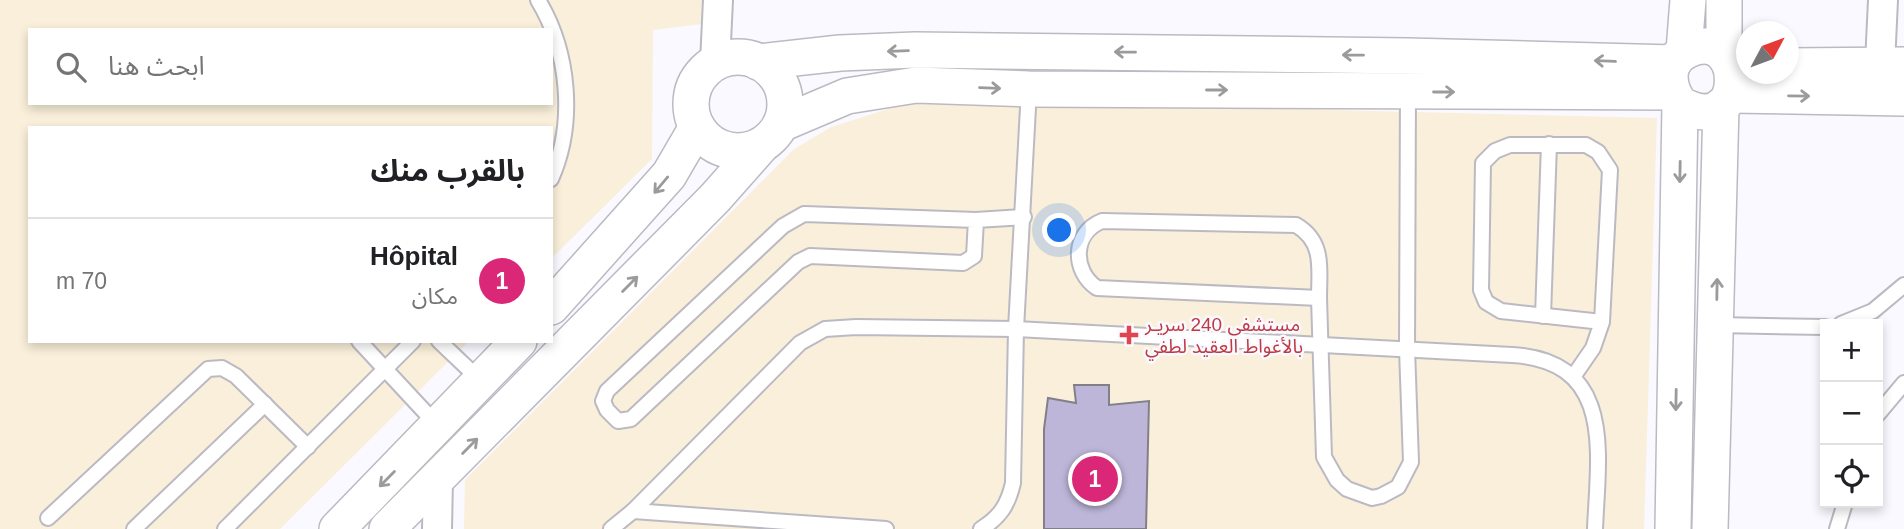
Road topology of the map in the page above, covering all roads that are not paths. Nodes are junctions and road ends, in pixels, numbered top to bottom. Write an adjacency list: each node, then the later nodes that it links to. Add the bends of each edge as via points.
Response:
1 (538, 0): 6 (lane)
2 (718, 0): 10 (street)
3 (1688, 0): 12 (street)
4 (1724, 0): 13 (street)
5 (1883, 0): 14 (street)
6 (550, 28)
7 (553, 34): 20 (lane, via 565,74 567,108)
8 (1409, 56): 9 (street, one-way to 9, via 915,50); 12 (street, one-way to 8); 16 (lane)
9 (758, 62): 10 (street, via 744,57); 18 (street, via 770,70 785,95)
10 (715, 63): 17 (street, via 693,92)
11 (1799, 68): 14 (street)
12 (1677, 78): 13 (street, via 1696,47 1711,47); 13 (street, via 1693,111 1707,112); 16 (street, one-way to 12); 59 (street, one-way to 59)
13 (1731, 78): 14 (street, one-way to 14); 29 (street, one-way to 13)
14 (1892, 81)
15 (1029, 89): 16 (street, one-way to 16); 18 (street, one-way to 15, via 847,96 916,85); 21 (lane)
16 (1408, 92): 37 (lane)
17 (697, 127): 18 (street, via 706,139 733,151); 25 (street, one-way to 25, via 669,175)
18 (771, 135): 46 (street, one-way to 18, via 715,198)
19 (1549, 144): 26 (lane); 26 (lane, via 1510,145 1494,151 1483,163 1481,290 1486,302 1501,311); 28 (lane, via 1586,145 1598,152 1610,170)
20 (553, 170)
21 (1024, 217): 22 (lane); 31 (lane)
22 (976, 220): 22 (lane, via 804,214 783,226 607,391 603,401 607,410 618,421 631,419 798,262 810,256 963,263 974,256)
23 (1904, 285): 27 (lane, via 1873,311)
24 (1319, 298): 24 (lane, via 1097,288 1081,272 1081,239 1102,221 1296,225 1317,246); 36 (lane)
25 (553, 305)
26 (1543, 316): 28 (lane)
27 (1853, 319)
28 (1602, 322): 39 (lane, via 1593,348)
29 (1716, 325): 30 (lane); 60 (street)
30 (1820, 327)
31 (1016, 329): 36 (lane); 48 (lane, via 825,330 800,343); 57 (lane, via 1013,483 1009,501 997,519)
32 (361, 343): 38 (lane)
33 (411, 343): 38 (lane)
34 (441, 343): 40 (lane)
35 (517, 343): 40 (street)
36 (1319, 345): 37 (lane); 37 (lane, via 1324,457 1337,480 1372,498 1398,487 1410,463)
37 (1407, 349): 39 (lane, via 1529,356)
38 (384, 367): 44 (lane); 45 (lane)
39 (1573, 377): 58 (lane, via 1593,406 1597,422)
40 (482, 382): 44 (street)
41 (1904, 383): 43 (lane)
42 (265, 404): 45 (lane); 49 (lane, via 236,376 222,368 208,369); 50 (lane)
43 (1883, 408)
44 (439, 427): 52 (street, one-way to 52)
45 (308, 447): 51 (lane)
46 (438, 478): 53 (street); 54 (street)
47 (1843, 508): 61 (lane)
48 (633, 511): 55 (lane); 56 (lane)
49 (48, 518)
50 (134, 529)
51 (225, 529)
52 (337, 529)
53 (387, 529)
54 (437, 529)
55 (611, 529)
56 (886, 529)
57 (981, 529)
58 (1595, 529)
59 (1673, 529)
60 (1710, 529)
61 (1837, 529)

